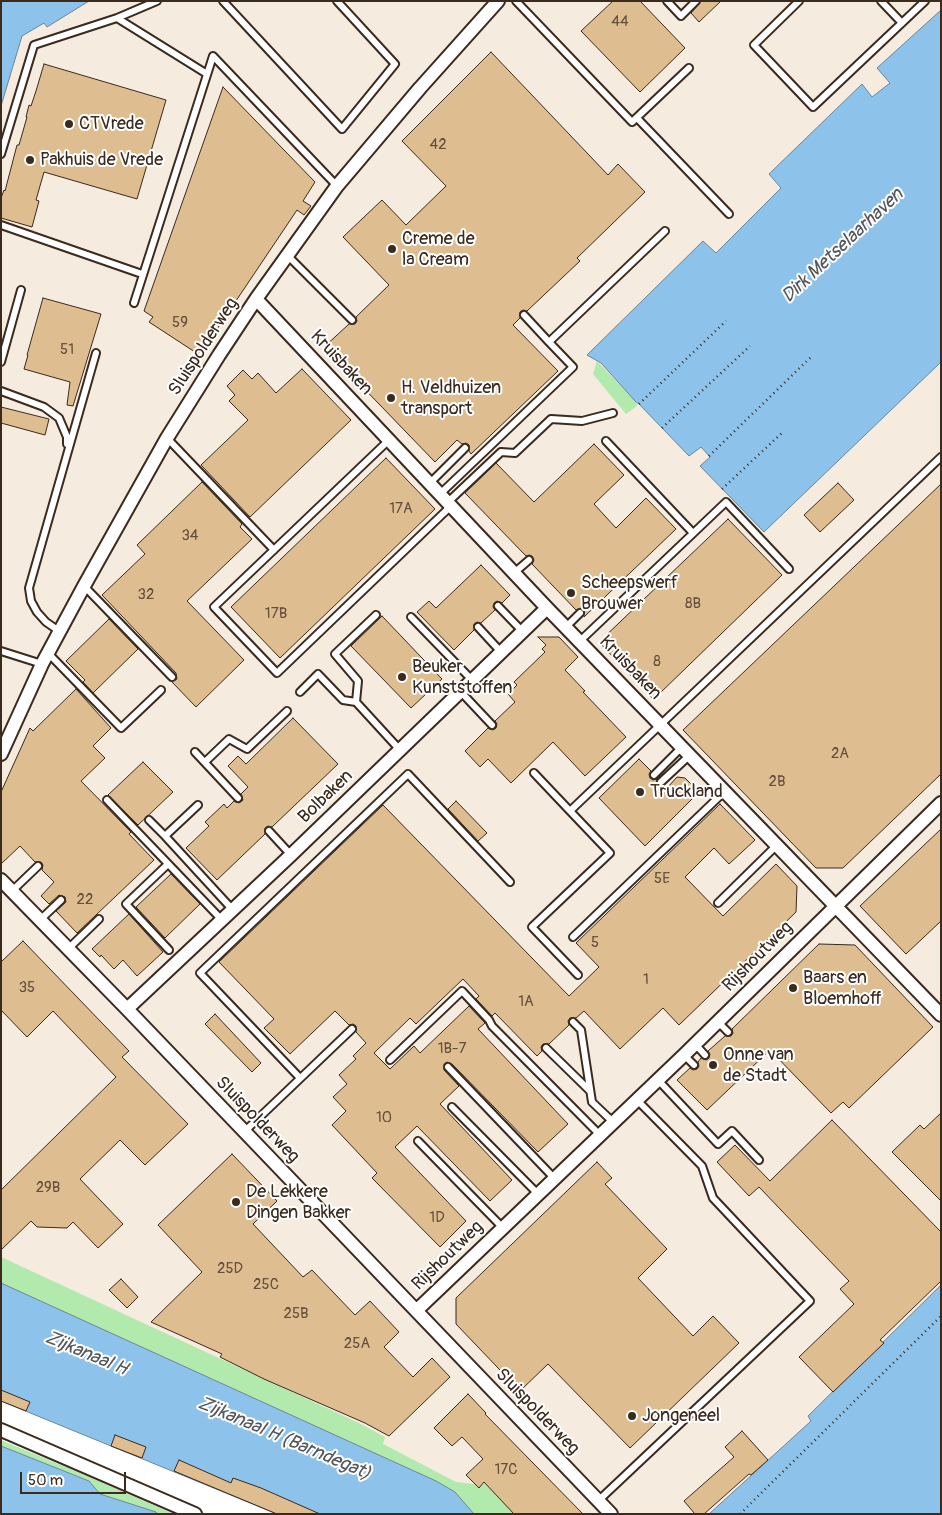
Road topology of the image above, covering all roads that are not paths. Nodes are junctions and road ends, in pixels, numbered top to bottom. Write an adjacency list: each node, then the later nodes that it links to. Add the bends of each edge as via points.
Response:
1 (157, 1): 11 (lane)
2 (224, 1): 3 (lane, via 342,129 395,64)
3 (337, 1)
4 (498, 1): 17 (street, Sluispolderweg)
5 (516, 1): 15 (lane, via 632,122)
6 (667, 1): 7 (lane, via 681,16)
7 (696, 1)
8 (799, 1): 12 (lane, via 754,45 813,107)
9 (881, 1): 12 (lane)
10 (925, 1): 12 (lane)
11 (117, 18): 14 (lane); 16 (lane, via 34,44)
12 (902, 23)
13 (689, 68): 15 (lane)
14 (207, 74): 17 (lane, via 213,56); 22 (lane)
15 (637, 118): 18 (lane)
16 (1, 154)
17 (337, 186): 21 (street, Sluispolderweg)
18 (730, 214)
19 (1, 224): 22 (lane)
20 (666, 231): 28 (lane)
21 (287, 255): 24 (street, Sluispolderweg); 27 (lane)
22 (142, 274): 25 (lane)
23 (21, 290): 30 (lane)
24 (256, 298): 33 (street, Sluispolderweg); 34 (street, Kruisbaken)
25 (134, 303)
26 (524, 315): 28 (lane)
27 (352, 320)
28 (550, 342): 40 (lane, via 573,367)
29 (96, 353): 37 (lane)
30 (1, 362)
31 (1, 391): 37 (lane, via 44,407 59,418 67,437)
32 (613, 413): 40 (lane, via 582,421 551,419 515,453 501,452)
33 (167, 438): 42 (lane); 46 (street, Sluispolderweg)
34 (389, 440): 39 (street, Kruisbaken); 42 (lane)
35 (606, 441): 41 (lane)
36 (465, 448): 39 (lane)
37 (67, 453): 54 (lane, via 30,588 31,601 37,612)
38 (941, 456): 68 (lane)
39 (430, 483): 40 (street, Kruisbaken)
40 (446, 501): 42 (lane, via 277,673 214,608); 45 (street, Kruisbaken)
41 (693, 533): 44 (lane, via 726,502); 56 (lane)
42 (274, 550)
43 (529, 560): 45 (lane)
44 (789, 569)
45 (514, 573): 48 (street, Kruisbaken)
46 (84, 586): 54 (street, Sluispolderweg); 61 (lane)
47 (498, 606): 55 (lane)
48 (547, 608): 53 (street, Kruisbaken); 55 (street, Bolbaken)
49 (580, 613): 53 (lane)
50 (376, 615): 66 (lane, via 334,654 358,681)
51 (410, 616): 62 (lane)
52 (478, 626): 58 (lane)
53 (566, 627): 56 (street, Kruisbaken)
54 (60, 631): 59 (street, Sluispolderweg)
55 (522, 632): 58 (street, Bolbaken)
56 (580, 641): 68 (street, Kruisbaken)
57 (1, 651): 60 (lane)
58 (501, 652): 62 (street, Bolbaken)
59 (48, 653): 60 (street, Sluispolderweg); 63 (lane, via 120,728)
60 (42, 664): 73 (street, Sluispolderweg)
61 (172, 677)
62 (472, 680): 64 (street, Bolbaken)
63 (161, 690)
64 (460, 691): 69 (lane); 70 (street, Bolbaken)
65 (300, 692): 66 (lane, via 318,674 343,700)
66 (356, 702): 70 (lane)
67 (287, 712): 74 (lane, via 247,748 228,739)
68 (660, 724): 71 (street, Kruisbaken); 83 (lane)
69 (492, 725)
70 (400, 750): 88 (street, Bolbaken)
71 (686, 751): 76 (lane); 77 (lane); 78 (street, Kruisbaken)
72 (195, 752): 74 (lane)
73 (1, 754)
74 (205, 762): 79 (lane)
75 (534, 773): 83 (lane)
76 (654, 775)
77 (661, 782)
78 (725, 791): 87 (street, Kruisbaken); 101 (lane)
79 (238, 798)
80 (107, 800): 89 (lane)
81 (941, 803): 96 (street, Rijshoutweg)
82 (198, 805): 86 (lane)
83 (570, 811): 104 (lane, via 610,853 532,927)
84 (150, 820): 86 (lane)
85 (269, 831): 88 (lane)
86 (164, 836): 97 (lane)
87 (777, 845): 95 (lane); 96 (street, Kruisbaken)
88 (291, 855): 97 (street, Bolbaken)
89 (168, 864): 100 (lane); 103 (lane, via 126,904)
90 (38, 866): 93 (lane)
91 (1, 880): 93 (street, Sluispolderweg)
92 (510, 882): 118 (lane, via 408,774 200,973)
93 (12, 891): 99 (street, Sluispolderweg)
94 (60, 900): 99 (lane)
95 (718, 903)
96 (834, 906): 106 (street, Kruisbaken); 108 (street, Rijshoutweg)
97 (232, 909): 100 (street, Bolbaken)
98 (99, 919): 102 (lane)
99 (39, 920): 102 (street, Sluispolderweg)
100 (221, 920): 105 (street, Bolbaken)
101 (573, 937)
102 (68, 949): 105 (street, Sluispolderweg)
103 (169, 950)
104 (578, 975)
105 (127, 1009): 124 (street, Sluispolderweg)
106 (941, 1015)
107 (573, 1022): 120 (lane, via 581,1030)
108 (718, 1022): 110 (lane); 111 (street, Rijshoutweg)
109 (352, 1029): 118 (lane)
110 (728, 1032)
111 (695, 1044): 113 (street, Rijshoutweg); 114 (lane)
112 (546, 1048): 120 (lane)
113 (684, 1055): 116 (lane); 119 (street, Rijshoutweg)
114 (705, 1055)
115 (390, 1060): 125 (lane, via 462,991 492,1026)
116 (694, 1065)
117 (448, 1067): 128 (lane)
118 (300, 1078): 124 (lane)
119 (658, 1080): 121 (street, Rijshoutweg); 127 (lane, via 718,1144 732,1131)
120 (590, 1092): 123 (lane, via 592,1102)
121 (637, 1100): 123 (street, Rijshoutweg); 133 (lane, via 702,1166 713,1198 810,1301)
122 (452, 1107): 129 (lane)
123 (613, 1122): 125 (street, Rijshoutweg)
124 (244, 1132): 131 (street, Sluispolderweg)
125 (600, 1135): 128 (street, Rijshoutweg)
126 (418, 1141): 130 (lane, Rijshoutweg)
127 (759, 1160)
128 (554, 1178): 129 (street, Rijshoutweg)
129 (538, 1194): 130 (street, Rijshoutweg)
130 (503, 1228): 131 (street, Rijshoutweg)
131 (417, 1310): 133 (street, Sluispolderweg)
132 (1, 1430): 134 (street)
133 (598, 1501): 135 (street, Sluispolderweg)
134 (195, 1514)
135 (611, 1514)

